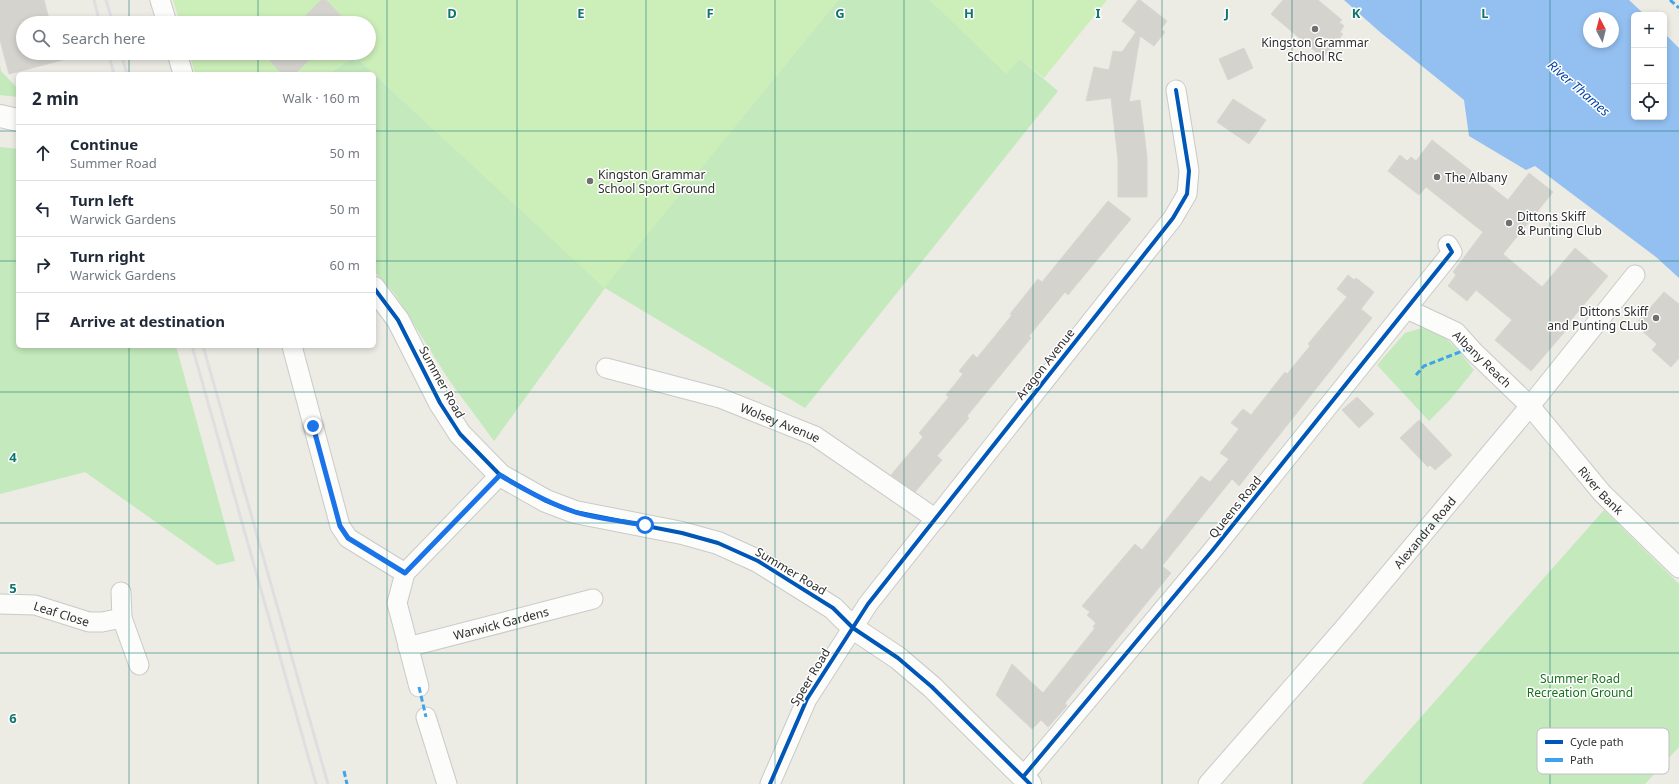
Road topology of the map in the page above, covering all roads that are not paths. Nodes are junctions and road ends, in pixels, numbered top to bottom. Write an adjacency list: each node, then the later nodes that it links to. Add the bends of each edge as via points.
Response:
1 (160, 0): 2 (street)
2 (165, 16)
3 (178, 60): 4 (street)
4 (182, 72)
5 (1176, 90): 14 (street, Aragon Avenue, via 1190,171 1187,194 1173,218)
6 (1448, 245): 9 (street, Queens Road, via 1452,252)
7 (1635, 275): 12 (street, Alexandra Road)
8 (376, 291): 13 (street, Summer Road, via 398,320 440,403 460,434)
9 (1407, 309): 12 (street, Albany Reach, via 1456,332); 26 (street, Queens Road)
10 (293, 348): 16 (street, via 340,526 348,538)
11 (606, 368): 14 (street, Wolsey Avenue, via 720,398 815,436)
12 (1530, 406): 15 (street, River Bank, via 1602,493); 29 (street, Alexandra Road, via 1345,627)
13 (500, 475): 16 (street); 21 (street, Summer Road, via 546,501 575,512 645,525 718,543 758,561 832,608)
14 (936, 518): 21 (street, Aragon Avenue, via 868,604)
15 (1679, 568)
16 (405, 573): 22 (street, via 397,602)
17 (121, 592): 20 (street)
18 (593, 599): 22 (street, Warwick Gardens)
19 (0, 604): 20 (street, Leaf Close, via 35,605 89,622)
20 (122, 618): 23 (street)
21 (853, 628): 26 (street, Summer Road, via 898,658 932,687); 28 (street, Speer Road, via 806,698)
22 (408, 647): 24 (street)
23 (139, 665)
24 (419, 687)
25 (426, 717): 27 (street)
26 (1027, 780)
27 (446, 784)
28 (770, 784)
29 (1208, 784)

